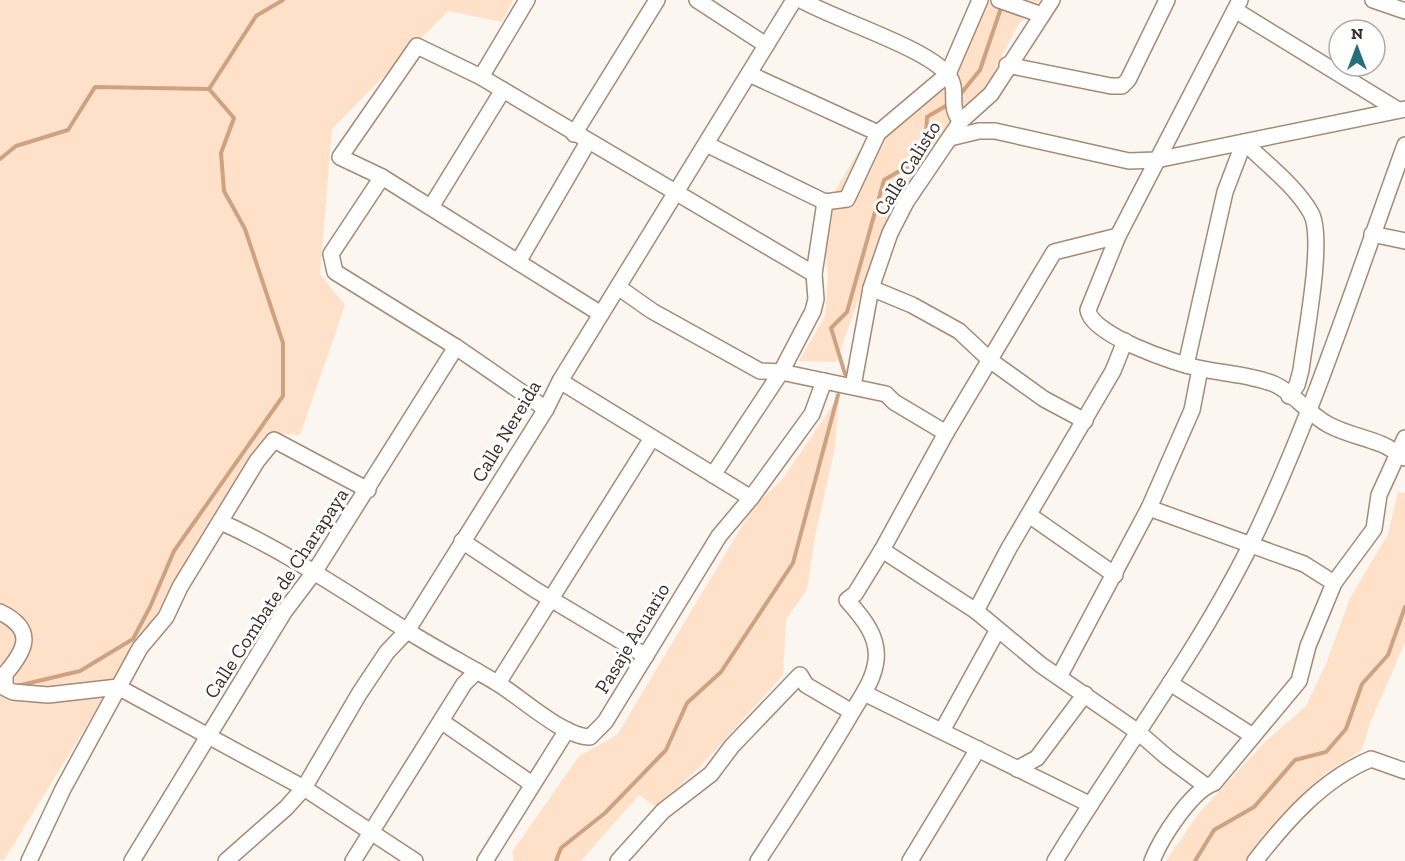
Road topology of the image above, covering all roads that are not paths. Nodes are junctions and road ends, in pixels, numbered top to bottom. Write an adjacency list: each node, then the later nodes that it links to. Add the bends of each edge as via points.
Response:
1 (527, 0): 18 (street)
2 (657, 0): 23 (street)
3 (697, 0): 14 (street)
4 (794, 0): 14 (street, Calle Nereida)
5 (801, 0): 17 (street, via 930,60)
6 (980, 0): 17 (street)
7 (999, 0): 13 (street)
8 (1052, 0): 13 (street, Calle Calisto)
9 (1167, 0): 15 (street, via 1122,86)
10 (1373, 0): 12 (street)
11 (1238, 5): 20 (street); 28 (street)
12 (1405, 11)
13 (1042, 15): 15 (street, Calle Calisto)
14 (766, 45): 16 (street, Calle Nereida)
15 (1007, 65): 21 (street, Calle Calisto, via 991,94)
16 (748, 75): 22 (street); 26 (street, Calle Nereida)
17 (948, 75): 21 (street, via 954,85 952,107); 22 (street)
18 (481, 77): 19 (street); 29 (street, via 417,46 340,157)
19 (503, 90): 23 (street); 32 (street)
20 (1401, 110): 25 (street)
21 (962, 121): 24 (street, Calle Calisto)
22 (878, 133): 31 (street, via 847,200)
23 (581, 138): 30 (street); 36 (street)
24 (950, 138): 28 (street, via 995,131 1129,161); 39 (street, Calle Calisto, via 906,201)
25 (1244, 142): 28 (street); 44 (street, via 1225,192); 49 (street, via 1289,186 1315,221 1316,252 1301,370)
26 (706, 144): 30 (street, Calle Nereida); 31 (street)
27 (1405, 146): 33 (street)
28 (1156, 160): 34 (street)
29 (382, 177): 32 (street); 42 (street, via 331,254 335,272)
30 (675, 194): 37 (street); 38 (street, Calle Nereida)
31 (825, 202): 37 (street)
32 (430, 207): 36 (street)
33 (1372, 234): 35 (street); 51 (street)
34 (1118, 236): 41 (street, via 1088,310 1096,325); 43 (street, via 1054,252)
35 (1405, 241)
36 (518, 262): 40 (street)
37 (814, 274): 45 (street, via 813,311)
38 (618, 287): 40 (street, Calle Nereida); 45 (street, via 711,346 760,371)
39 (871, 288): 43 (street, via 959,331); 48 (street, Calle Calisto)
40 (601, 314): 46 (street, Calle Nereida)
41 (1125, 341): 44 (street); 52 (street)
42 (456, 347): 50 (street); 58 (street, Calle Combate de Charapaya)
43 (991, 361): 52 (street, via 1044,399); 53 (street)
44 (1193, 367): 49 (street, via 1242,374 1282,388); 60 (street, via 1192,410)
45 (781, 372): 47 (street); 57 (street)
46 (560, 381): 50 (street, Calle Nereida); 54 (street)
47 (824, 381): 48 (street); 59 (street, Pasaje Acuario, via 812,414)
48 (853, 386): 53 (street, via 886,394)
49 (1289, 396): 51 (street)
50 (546, 409): 63 (street, Calle Nereida)
51 (1307, 412): 56 (street); 64 (street)
52 (1085, 421): 61 (street)
53 (946, 433): 65 (street)
54 (652, 438): 57 (street); 69 (street)
55 (1405, 438): 56 (street)
56 (1402, 456): 68 (street, via 1379,495 1374,529)
57 (713, 475): 59 (street)
58 (368, 490): 62 (street, via 274,440 257,461); 66 (street, Calle Combate de Charapaya)
59 (751, 498): 74 (street, Pasaje Acuario, via 719,536)
60 (1149, 508): 64 (street); 67 (street)
61 (1029, 515): 67 (street); 70 (street)
62 (222, 522): 66 (street, Pasaje Acuario); 79 (street, via 180,587 166,617 140,648)
63 (462, 541): 69 (street); 72 (street, Calle Nereida)
64 (1251, 544): 68 (street, via 1304,564); 78 (street)
65 (882, 550): 70 (street); 80 (street, via 855,594 847,600 867,624 876,648 876,660)
66 (315, 571): 72 (street, Pasaje Acuario); 87 (street, Calle Combate de Charapaya, via 284,612)
67 (1115, 575): 76 (street)
68 (1334, 583): 88 (street, via 1308,646 1299,681)
69 (552, 598): 74 (street); 77 (street)
70 (976, 611): 73 (street)
71 (0, 612): 79 (street, via 18,626 24,637 20,658 5,674 5,688 48,694)
72 (407, 631): 75 (street, Pasaje Acuario); 94 (street, Calle Nereida, via 387,652 359,694)
73 (997, 632): 76 (street); 85 (street)
74 (646, 656): 84 (street, Pasaje Acuario, via 599,731 582,736)
75 (477, 671): 77 (street, Pasaje Acuario); 83 (street)
76 (1059, 677): 81 (street)
77 (498, 683): 84 (street, Pasaje Acuario)
78 (1170, 683): 86 (street); 88 (street)
79 (118, 687): 87 (street); 97 (street)
80 (864, 693): 82 (street); 85 (street)
81 (1084, 694): 86 (street); 90 (street, via 1037,758)
82 (852, 712): 103 (street, via 806,685 800,675 732,746 711,774 663,811); 104 (street)
83 (441, 721): 92 (street); 96 (street)
84 (567, 730): 92 (street)
85 (942, 731): 89 (street)
86 (1138, 732): 93 (street); 95 (street)
87 (211, 736): 94 (street); 98 (street, Calle Combate de Charapaya)
88 (1253, 736): 93 (street, via 1214,783)
89 (978, 749): 90 (street); 105 (street)
90 (1017, 769): 95 (street)
91 (1405, 771): 108 (street, via 1371,759 1331,779 1274,836)
92 (532, 784): 102 (street)
93 (1206, 786): 107 (street, via 1175,822)
94 (304, 788): 96 (street); 99 (street, Calle Nereida)
95 (1089, 804): 106 (street)
96 (372, 832): 100 (street); 101 (street)
97 (29, 861)
98 (132, 861)
99 (226, 861)
100 (353, 861)
101 (415, 861)
102 (485, 861)
103 (618, 861)
104 (758, 861)
105 (910, 861)
106 (1055, 861)
107 (1152, 861)
108 (1255, 861)

